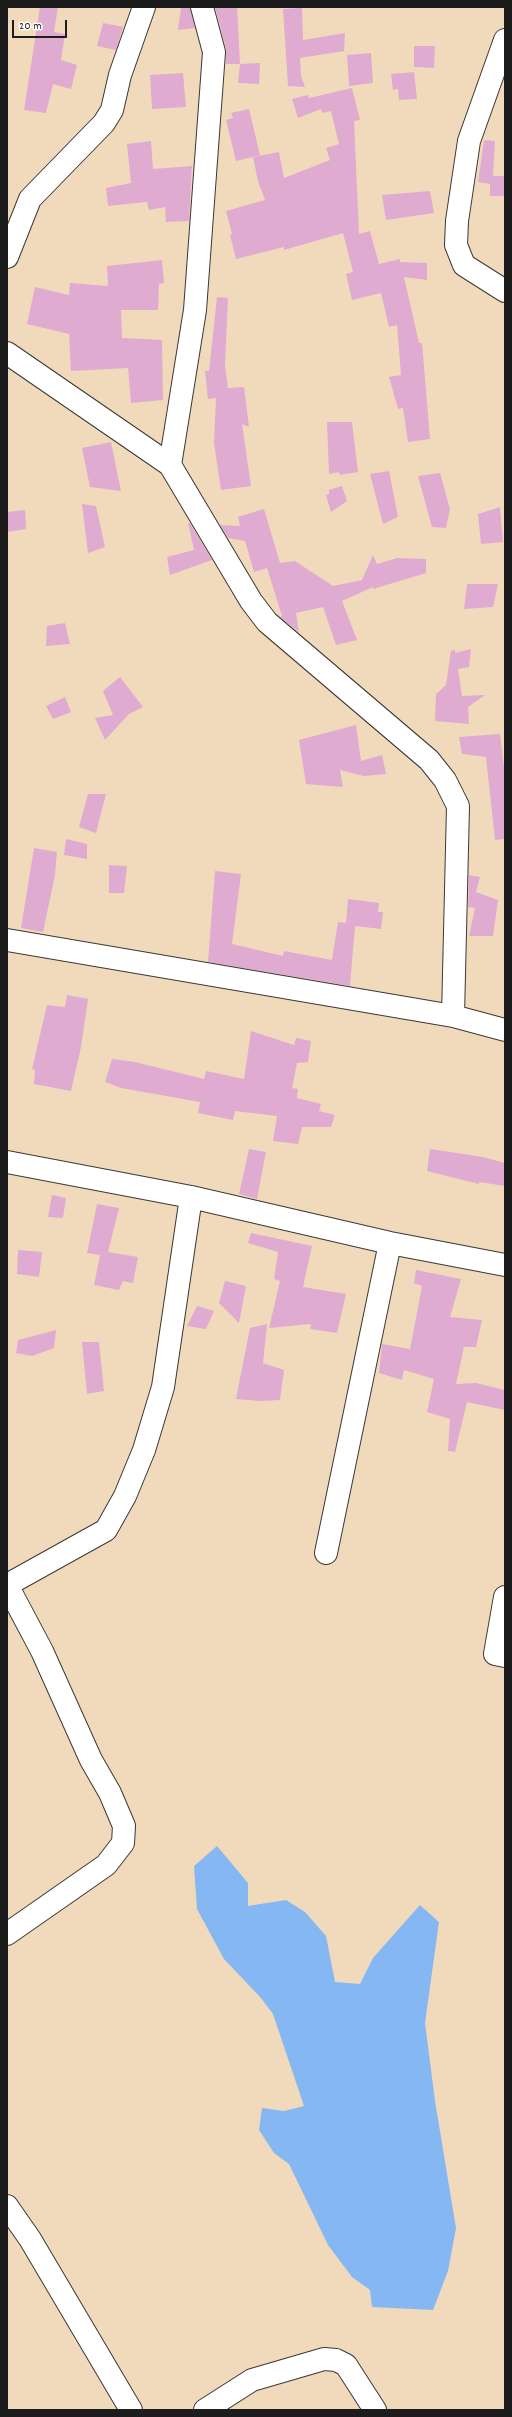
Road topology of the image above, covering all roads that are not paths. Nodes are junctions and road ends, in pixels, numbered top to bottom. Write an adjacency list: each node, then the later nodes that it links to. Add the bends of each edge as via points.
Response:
1 (144, 7): 4 (street, via 120,75 112,110 104,123 30,199)
2 (202, 7): 7 (street, via 214,52 195,310)
3 (505, 40): 5 (street, via 469,141 456,245 464,265)
4 (7, 257)
5 (505, 291)
6 (7, 353): 7 (street)
7 (170, 465): 9 (street, via 251,600 267,622 429,760 445,780 458,806)
8 (7, 940): 9 (street)
9 (453, 1016): 10 (street)
10 (505, 1030)
11 (7, 1162): 12 (street)
12 (191, 1197): 13 (street); 16 (street, via 163,1387 144,1450 125,1496 106,1530)
13 (390, 1243): 14 (street); 15 (street)
14 (505, 1265)
15 (326, 1553)
16 (7, 1585): 19 (street, via 42,1651 124,1826 123,1843 106,1865)
17 (505, 1597): 18 (street, via 495,1654)
18 (505, 1656)
19 (7, 1934)
20 (7, 2206): 21 (street, via 30,2239)
21 (131, 2410)
22 (205, 2410): 23 (street, via 252,2380 324,2359 336,2360 346,2365)
23 (375, 2410)

